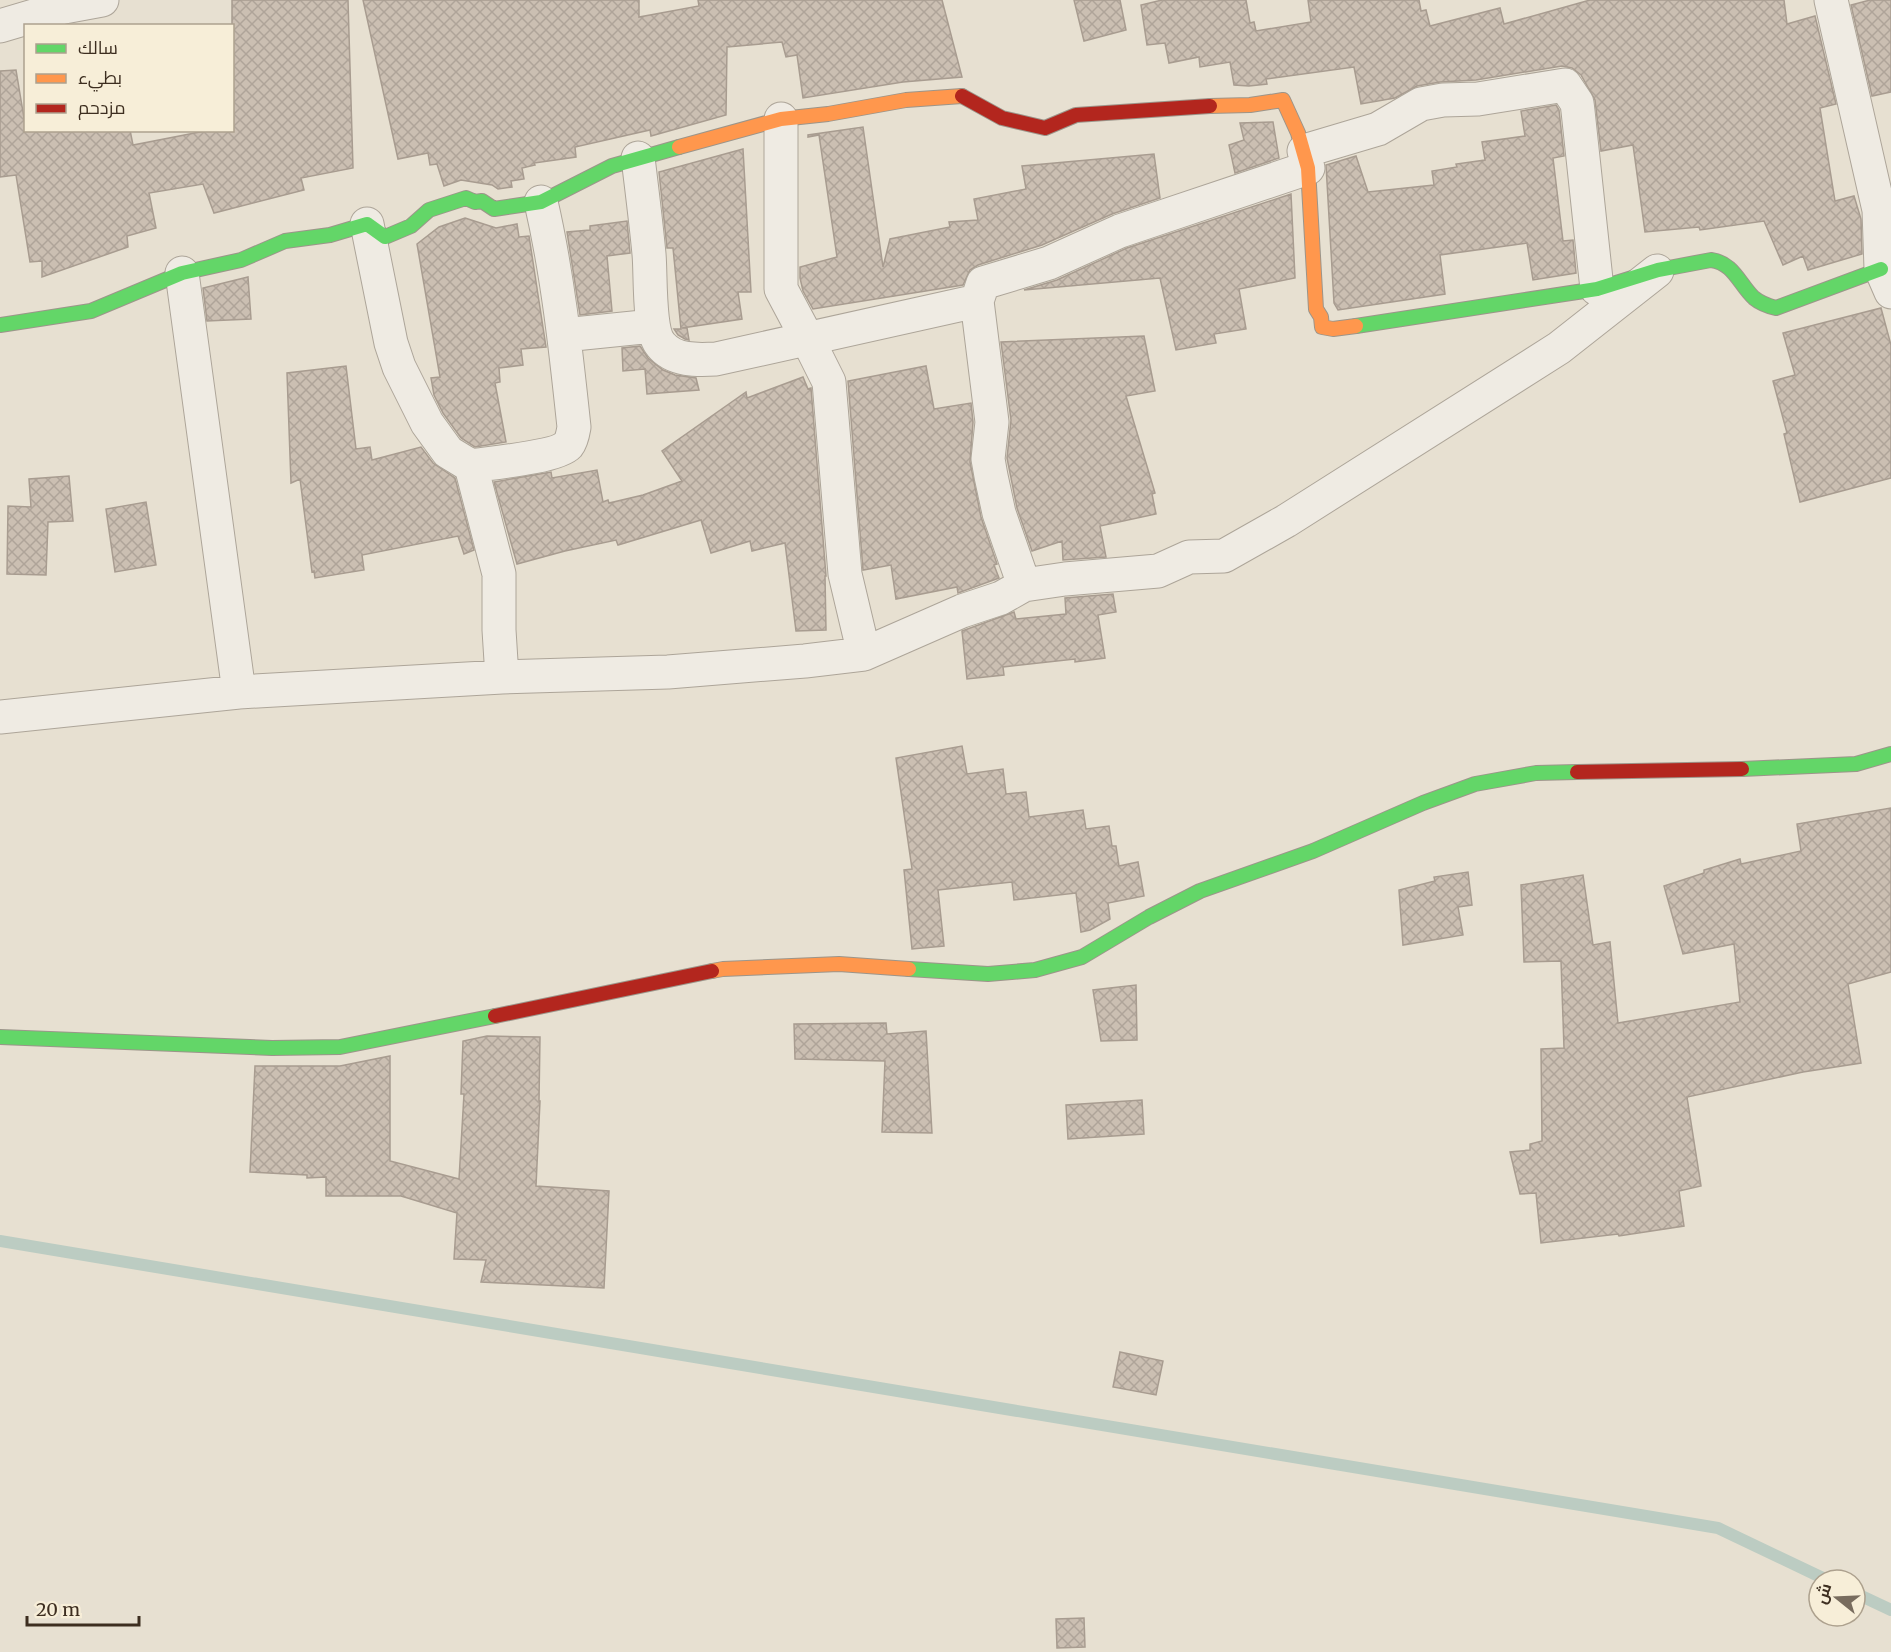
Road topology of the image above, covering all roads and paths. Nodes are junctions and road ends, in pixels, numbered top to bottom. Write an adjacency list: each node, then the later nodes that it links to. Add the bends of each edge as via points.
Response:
1 (102, 0): 3 (street)
2 (1831, 0): 11 (street, via 1879,210)
3 (0, 26)
4 (781, 119): 5 (street); 6 (street, via 906,99 963,96 1002,118 1045,128 1076,115 1283,100); 17 (street, via 781,289)
5 (638, 158): 7 (street, via 612,166); 15 (street)
6 (1306, 160): 12 (street, via 1316,309 1322,327 1346,328); 12 (street, via 1378,129 1421,104 1565,85 1577,103); 13 (street, via 1120,231 1049,263 983,283)
7 (541, 202): 8 (street, via 494,209 483,201 466,198 429,210 411,226 385,237); 16 (street)
8 (368, 224): 10 (street, via 330,235 285,241 241,260); 18 (street, via 399,367 422,413 448,452)
9 (1658, 270): 11 (street, via 1719,260 1755,299 1776,308); 12 (street); 19 (street, via 1559,348 1224,556 1189,556 1158,571)
10 (182, 273): 14 (street, via 91,311); 22 (street)
11 (1888, 280)
12 (1597, 289)
13 (977, 302): 17 (street); 19 (street, via 992,422 988,459 999,513)
14 (0, 325)
15 (653, 326): 16 (street); 17 (street, via 662,346 676,356 693,360 716,359)
16 (564, 335): 18 (street, via 574,428 568,446 553,453)
17 (807, 338): 20 (street, via 829,382 845,574)
18 (471, 466): 21 (street, via 499,574)
19 (1024, 585): 20 (street)
20 (864, 654): 21 (street, via 668,672)
21 (502, 677): 22 (street)
22 (239, 692): 23 (street)
23 (0, 717)
24 (1891, 754): 25 (street, via 1856,764 1536,773 1475,784 1313,851 1200,891 1082,957 1035,970 988,974 839,964 723,969 340,1047)
25 (0, 1037)

